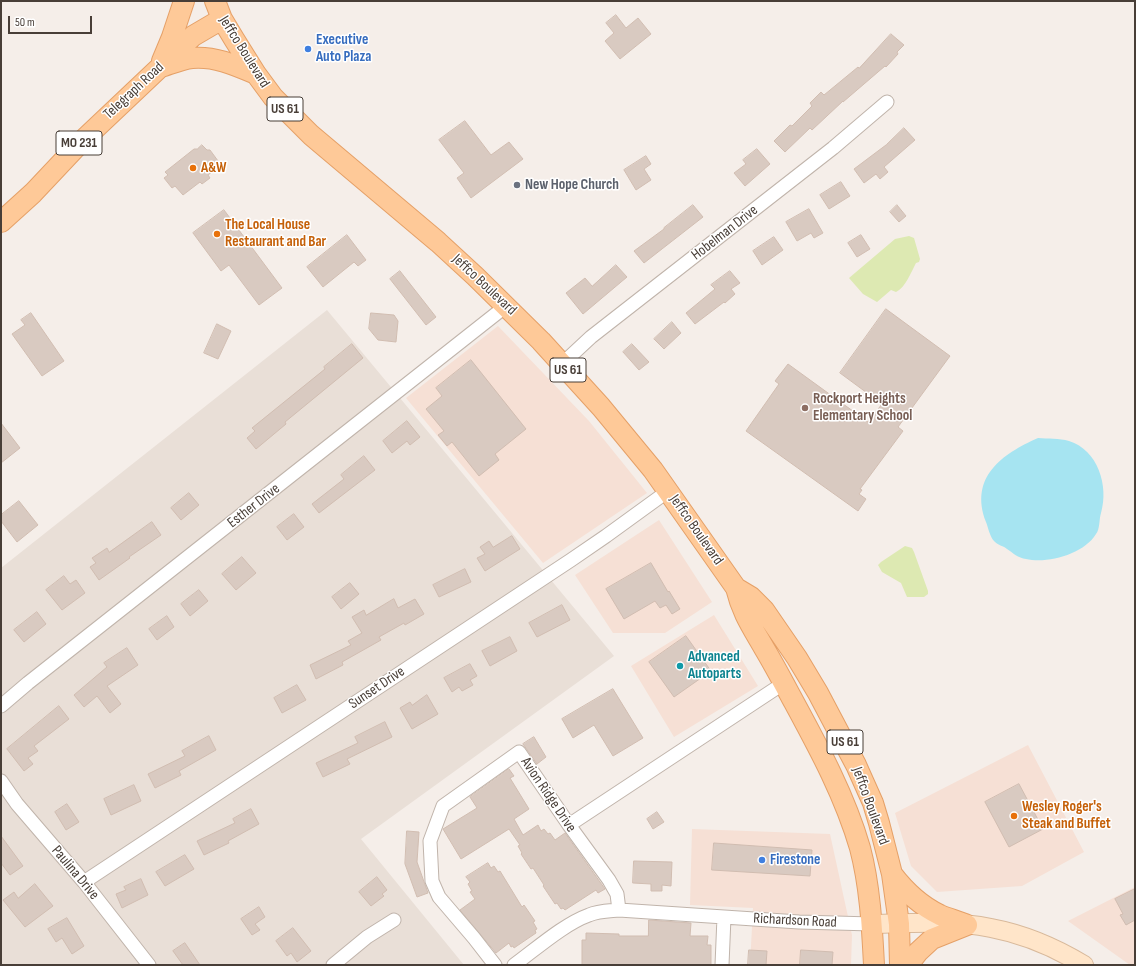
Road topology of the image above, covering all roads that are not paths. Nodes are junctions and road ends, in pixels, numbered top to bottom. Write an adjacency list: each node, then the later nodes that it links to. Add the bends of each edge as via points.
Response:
1 (184, 1): 3 (main road)
2 (218, 10): 3 (main road, Telegraph Road / MO 231); 4 (main road, Jeffco Boulevard / US 61)
3 (160, 67): 4 (main road, via 191,58 202,58 225,61); 6 (main road, Telegraph Road / MO 231, via 82,141 33,194)
4 (256, 74): 7 (main road, Jeffco Boulevard / US 61, via 273,97 306,130 438,242)
5 (887, 102): 8 (street, Hobelman Drive, via 833,148 591,337)
6 (1, 222)
7 (506, 306): 8 (main road, Jeffco Boulevard / US 61); 12 (street, Esther Drive)
8 (562, 364): 9 (main road, Jeffco Boulevard / US 61, via 601,407)
9 (668, 491): 10 (main road, Jeffco Boulevard / US 61); 16 (street, Sunset Drive, via 588,548)
10 (736, 588): 11 (main road, Jeffco Boulevard / US 61, via 746,619); 15 (main road, Jeffco Boulevard / US 61, via 751,596 764,610 825,705 873,803)
11 (784, 683): 14 (street); 20 (main road, Jeffco Boulevard / US 61, via 837,785 850,819 860,848)
12 (1, 706)
13 (1, 781): 16 (street, Paulina Drive, via 17,804)
14 (568, 826): 17 (street, Avion Ridge Drive, via 609,880 617,894); 25 (street, Avion Ridge Drive, via 519,752 443,806 430,841 432,881 439,897)
15 (892, 874): 21 (main road, Jeffco Boulevard / US 61); 22 (main road, via 915,899 940,915)
16 (84, 882): 23 (street, Paulina Drive)
17 (620, 910): 18 (street, Richardson Road); 26 (street, Richardson Road, via 589,914 575,921)
18 (724, 917): 20 (street, Richardson Road); 27 (street)
19 (394, 920): 24 (street, via 367,937)
20 (872, 924): 21 (main road, Richardson Road); 28 (main road, Jeffco Boulevard / US 61)
21 (899, 924): 22 (main road, Richardson Road); 29 (main road, Jeffco Boulevard / US 61)
22 (967, 925): 30 (main road, via 932,939); 31 (main road, Richardson Road, via 992,928 1041,943)
23 (149, 965)
24 (333, 965)
25 (495, 965)
26 (514, 965)
27 (722, 965)
28 (874, 965)
29 (900, 965)
30 (908, 965)
31 (1084, 965)

